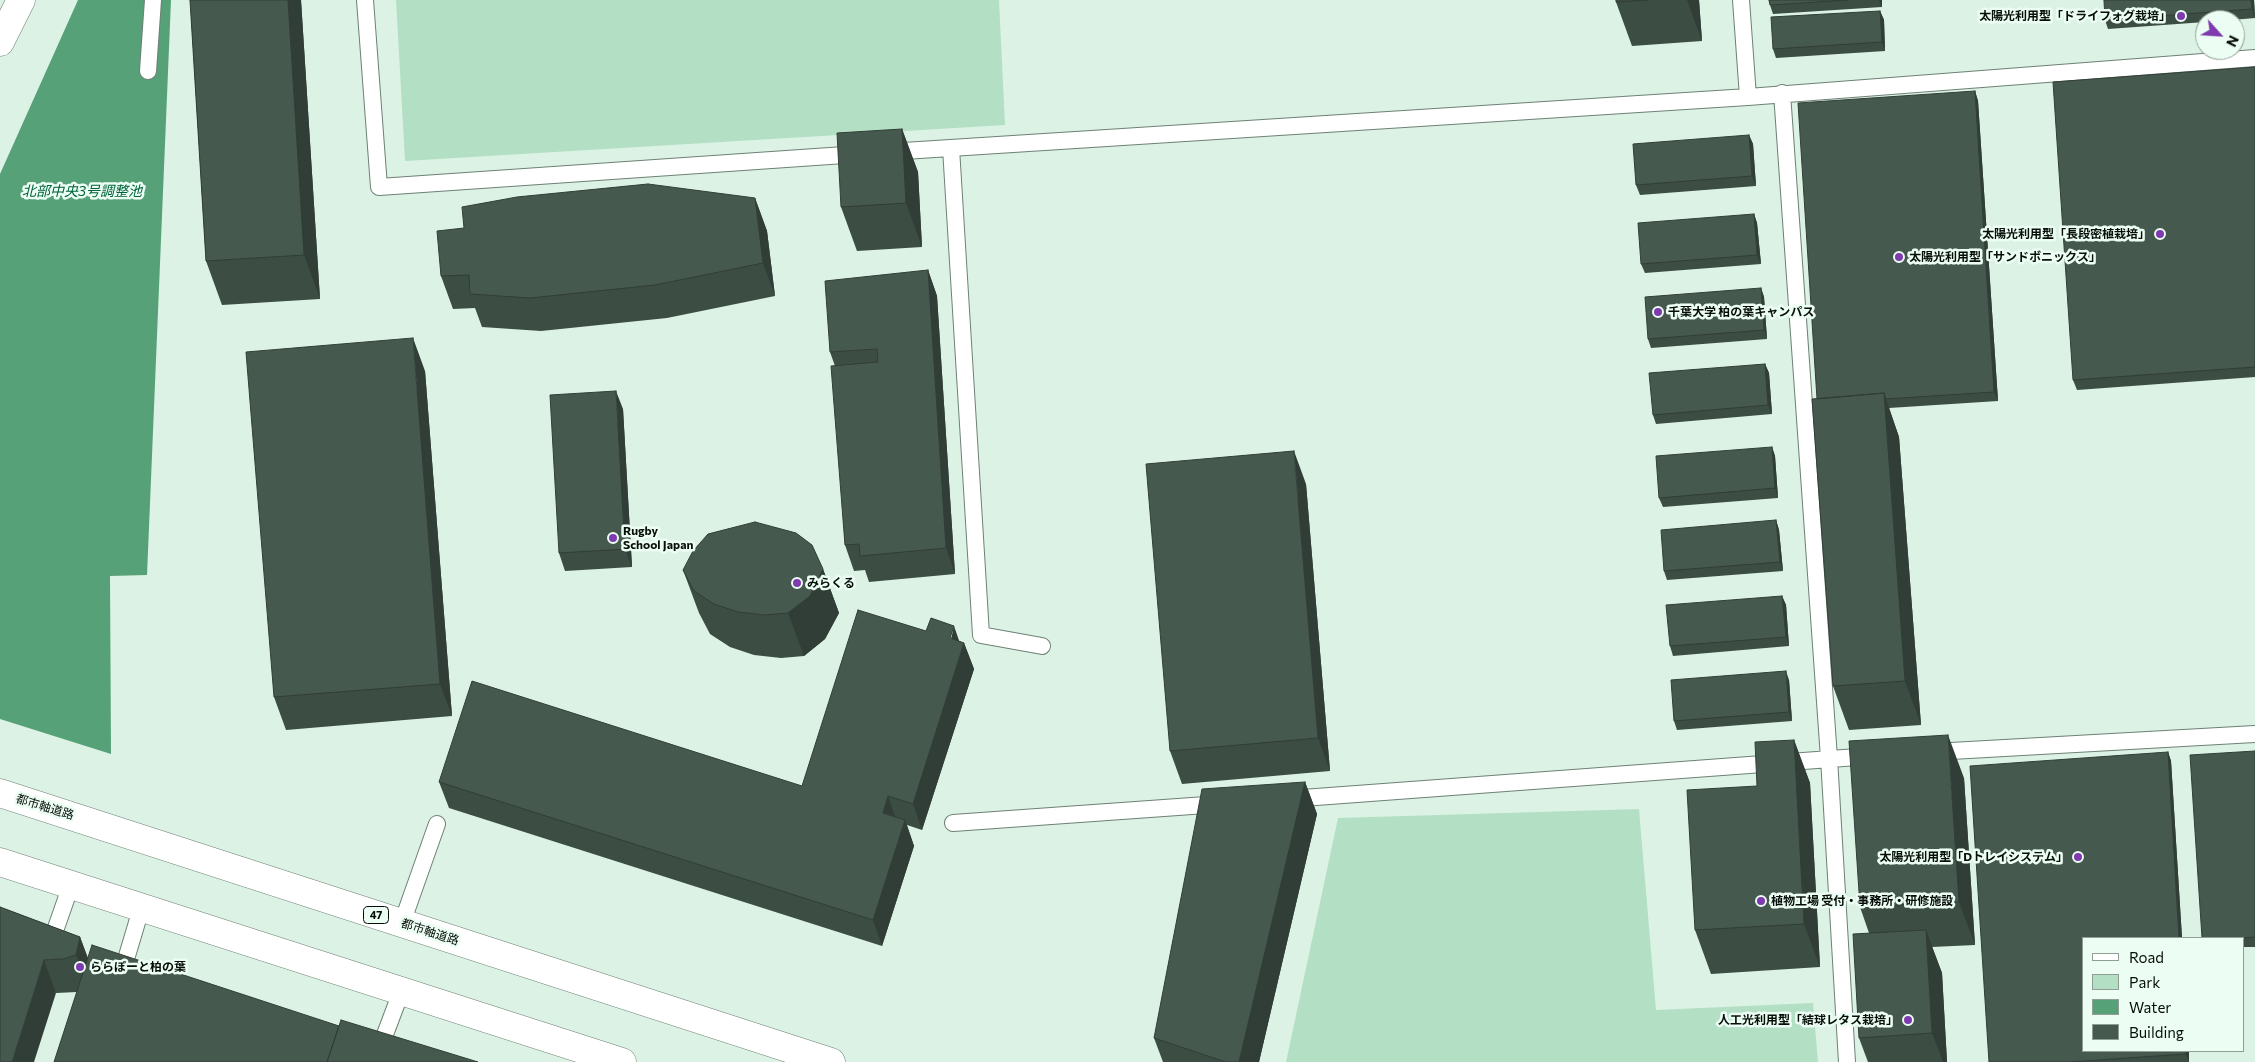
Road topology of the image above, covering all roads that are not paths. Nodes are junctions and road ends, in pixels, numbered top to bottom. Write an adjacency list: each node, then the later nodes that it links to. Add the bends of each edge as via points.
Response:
1 (21, 0): 5 (main road)
2 (153, 0): 7 (lane)
3 (365, 0): 10 (lane, via 379,187)
4 (1741, 0): 9 (lane)
5 (0, 42)
6 (2255, 58): 8 (lane)
7 (148, 71)
8 (1782, 93): 9 (lane); 15 (lane)
9 (1748, 97): 10 (lane)
10 (951, 148): 11 (lane, via 981,635)
11 (1042, 646)
12 (2255, 734): 13 (lane)
13 (1918, 753)
14 (1888, 755): 15 (lane)
15 (1829, 758): 17 (lane); 31 (lane)
16 (0, 793): 24 (main road, 都市軸道路 / 47)
17 (1277, 800)
18 (1237, 803): 19 (lane)
19 (953, 823)
20 (437, 824): 24 (lane)
21 (0, 862): 22 (main road)
22 (71, 885): 23 (main road); 25 (lane)
23 (141, 909): 26 (lane); 27 (main road)
24 (402, 924): 30 (main road, 都市軸道路 / 47)
25 (44, 962)
26 (120, 977)
27 (401, 992): 28 (lane); 29 (main road)
28 (376, 1060)
29 (622, 1062)
30 (831, 1062)
31 (1847, 1062)

